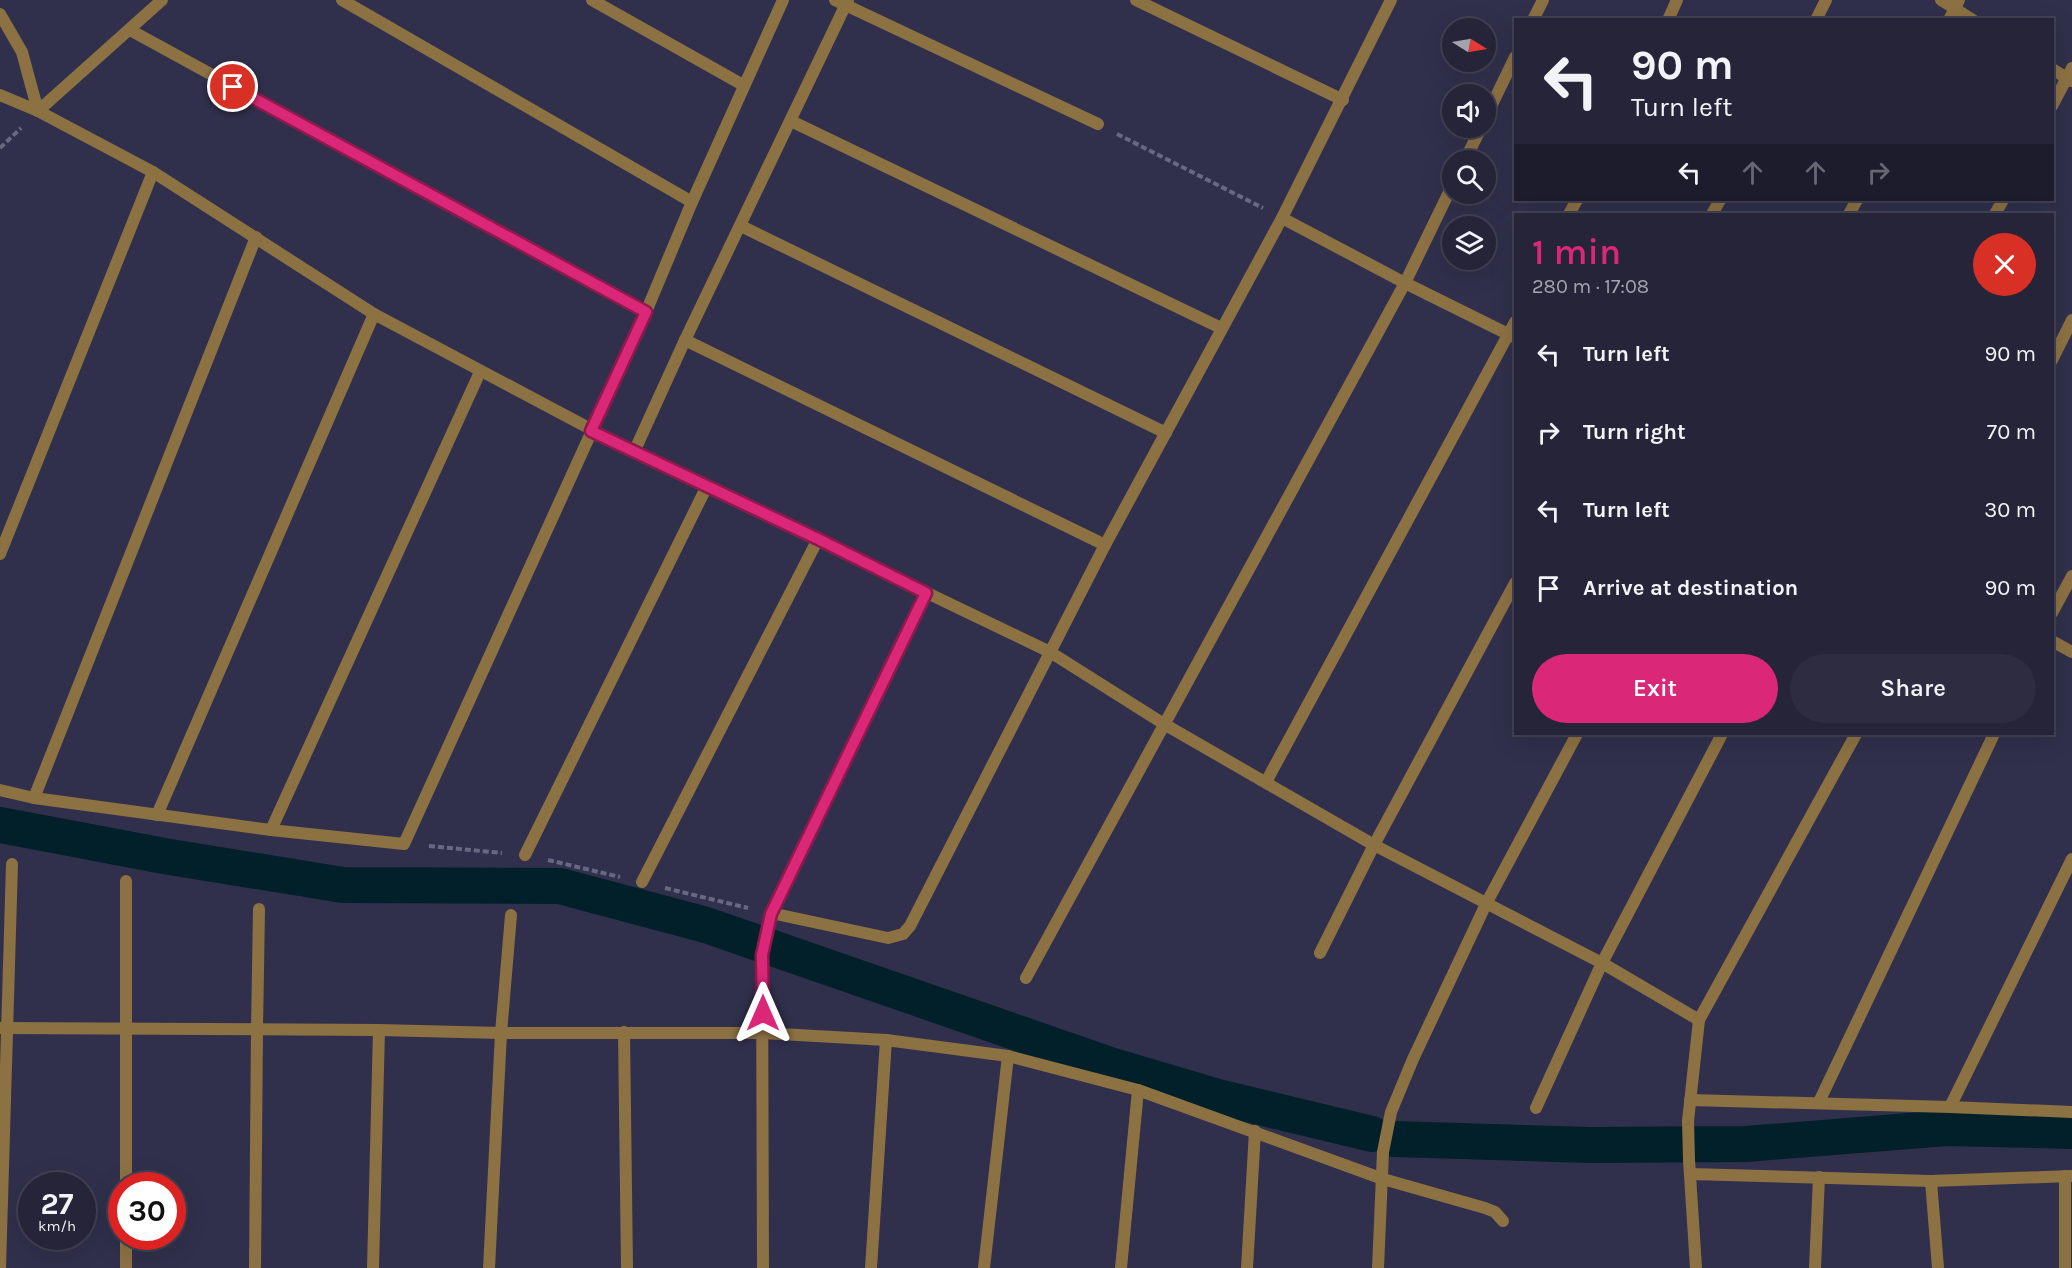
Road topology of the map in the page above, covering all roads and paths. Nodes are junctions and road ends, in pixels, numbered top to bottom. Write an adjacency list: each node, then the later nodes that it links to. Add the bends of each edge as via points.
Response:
1 (162, 0): 19 (street)
2 (342, 0): 32 (street)
3 (592, 0): 23 (street)
4 (783, 0): 23 (street)
5 (1136, 0): 26 (street)
6 (1391, 0): 26 (street)
7 (1543, 0): 14 (street)
8 (1677, 0): 15 (street)
9 (1826, 0): 16 (street)
10 (1941, 0): 12 (street)
11 (843, 2): 29 (street); 30 (street)
12 (1957, 4): 17 (street); 18 (street)
13 (0, 14): 28 (street, via 22,52)
14 (1534, 18)
15 (1669, 18)
16 (1817, 18)
17 (1950, 18)
18 (1971, 18)
19 (130, 30): 28 (street); 38 (street)
20 (1514, 59): 25 (street)
21 (2054, 70): 22 (street)
22 (2070, 76): 27 (street)
23 (743, 85): 32 (street)
24 (0, 95): 28 (street)
25 (1496, 96)
26 (1343, 100): 34 (street)
27 (2054, 103)
28 (38, 111): 31 (street)
29 (791, 121): 35 (street); 41 (street)
30 (1098, 124): 34 (path)
31 (153, 172): 36 (street); 52 (street)
32 (692, 202): 38 (street)
33 (1443, 204): 37 (street)
34 (1282, 218): 37 (street); 41 (street)
35 (741, 226): 43 (street); 47 (street)
36 (256, 237): 39 (street); 67 (street)
37 (1405, 283): 42 (street); 60 (street)
38 (646, 312): 46 (street)
39 (374, 314): 45 (street); 68 (street)
40 (2072, 320): 44 (street)
41 (1221, 328): 47 (street)
42 (1512, 336): 65 (street)
43 (685, 340): 48 (street); 51 (street)
44 (2054, 356)
45 (480, 372): 46 (street); 69 (street)
46 (591, 431): 48 (street); 69 (street, via 404,844)
47 (1166, 433): 51 (street)
48 (634, 452): 49 (street)
49 (707, 486): 50 (street); 71 (street)
50 (818, 539): 55 (street); 75 (street)
51 (1105, 545): 58 (street)
52 (0, 554)
53 (2072, 576): 56 (street)
54 (1514, 585): 70 (street)
55 (926, 593): 58 (street); 78 (street)
56 (2054, 609)
57 (2054, 642): 59 (street)
58 (1050, 652): 60 (street); 78 (street, via 907,931 888,938)
59 (2072, 652)
60 (1164, 724): 65 (street); 82 (street)
61 (1576, 735): 76 (street)
62 (1721, 735): 81 (street)
63 (1855, 735): 83 (street)
64 (1994, 735): 95 (street)
65 (1266, 782): 70 (street)
66 (0, 790): 67 (street)
67 (34, 798): 68 (street)
68 (157, 815): 69 (street)
69 (271, 830)
70 (1374, 844): 76 (street); 80 (street)
71 (525, 855)
72 (2072, 859): 96 (street)
73 (12, 864): 84 (street)
74 (126, 881): 85 (street)
75 (642, 882): 78 (path)
76 (1487, 902): 81 (street); 104 (street, via 1391,1112 1383,1152)
77 (259, 909): 86 (street)
78 (771, 914): 90 (street, via 762,955)
79 (511, 915): 89 (street)
80 (1320, 953)
81 (1602, 963): 83 (street); 97 (street)
82 (1026, 978)
83 (1699, 1020): 94 (street)
84 (4, 1028): 85 (street); 108 (street)
85 (125, 1028): 86 (street); 100 (street)
86 (257, 1029): 87 (street); 110 (street)
87 (379, 1030): 89 (street); 111 (street)
88 (624, 1032): 89 (street); 90 (street); 113 (street)
89 (501, 1033): 112 (street)
90 (763, 1033): 91 (street); 114 (street)
91 (886, 1040): 92 (street); 115 (street)
92 (1008, 1056): 93 (street); 116 (street)
93 (1138, 1090): 99 (street); 117 (street)
94 (1690, 1100): 95 (street); 101 (street)
95 (1819, 1102): 96 (street)
96 (1950, 1107): 98 (street)
97 (1536, 1108)
98 (2072, 1112)
99 (1255, 1131): 104 (street); 118 (street)
100 (126, 1172)
101 (1690, 1174): 103 (street); 120 (street)
102 (2068, 1176): 105 (street); 123 (street)
103 (1819, 1177): 105 (street); 121 (street)
104 (1383, 1179): 106 (street, via 1485,1208); 119 (street)
105 (1931, 1180): 122 (street)
106 (1503, 1221)
107 (126, 1250): 109 (street)
108 (0, 1268)
109 (126, 1268)
110 (255, 1268)
111 (373, 1268)
112 (489, 1268)
113 (627, 1268)
114 (763, 1268)
115 (871, 1268)
116 (984, 1268)
117 (1121, 1268)
118 (1246, 1268)
119 (1378, 1268)
120 (1696, 1268)
121 (1815, 1268)
122 (1938, 1268)
123 (2065, 1268)

